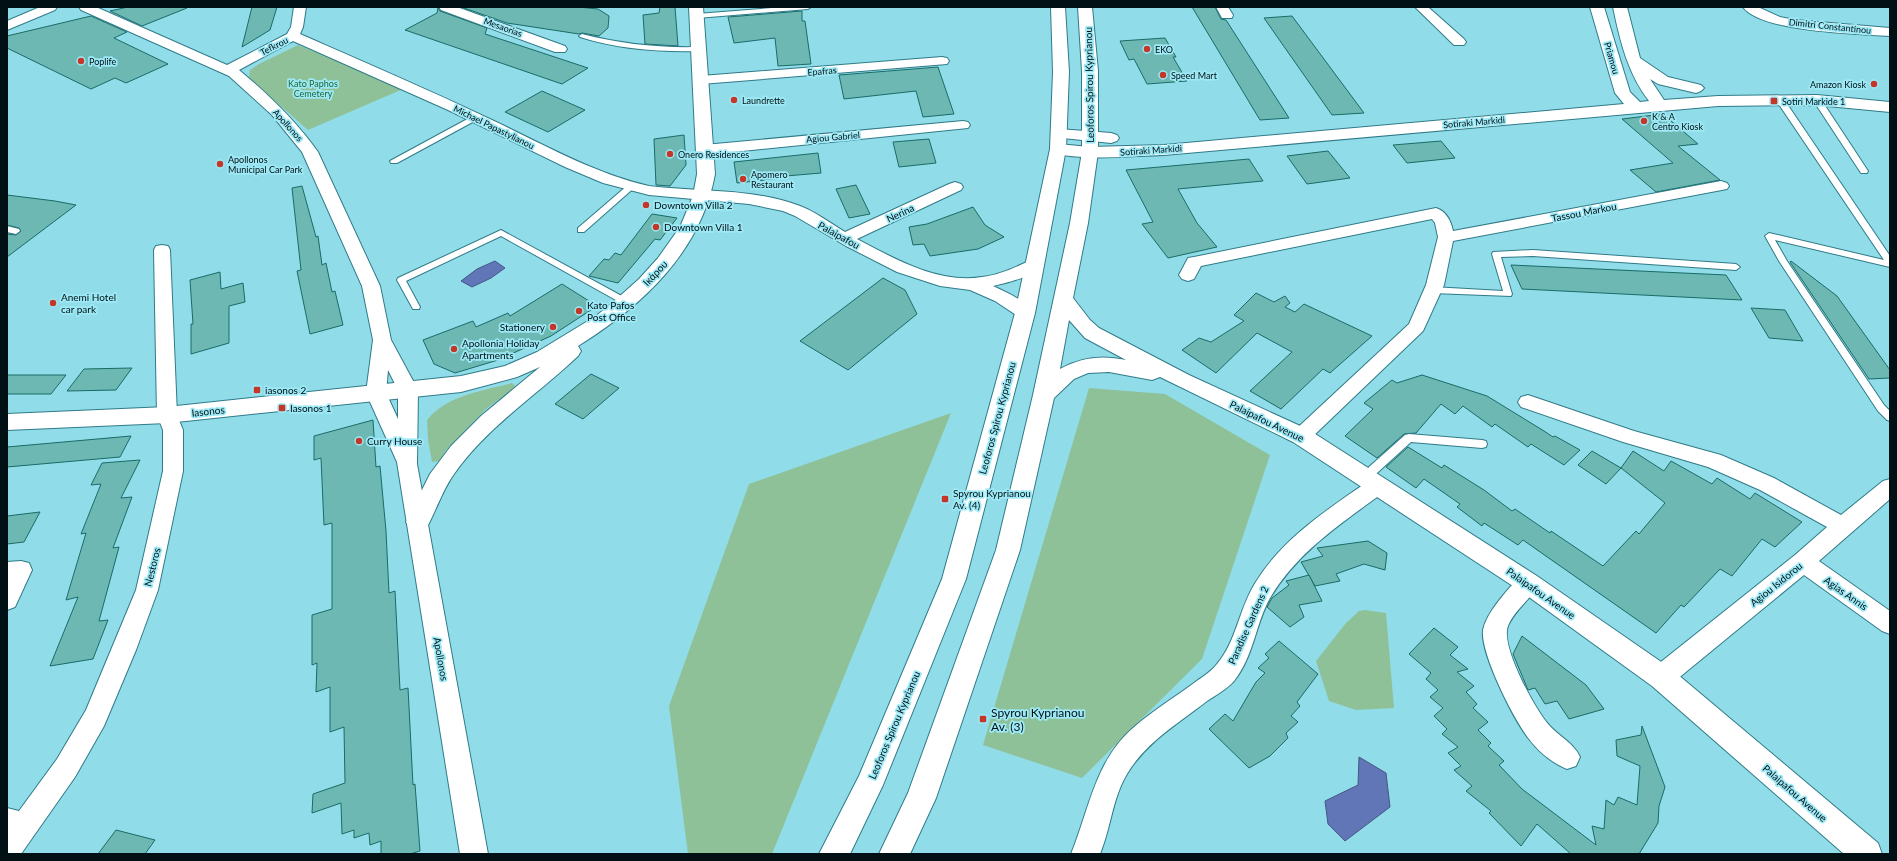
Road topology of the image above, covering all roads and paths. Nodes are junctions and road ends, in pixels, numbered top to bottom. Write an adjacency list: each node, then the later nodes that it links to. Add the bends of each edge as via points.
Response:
1 (51, 7): 13 (street)
2 (85, 7): 22 (street, Apollonos)
3 (300, 7): 15 (street, Tefkrou, via 297,27)
4 (445, 7): 18 (street, Mesaorias)
5 (808, 7): 12 (lane)
6 (1058, 7): 35 (street, Leoforos Spirou Kyprianou, via 1061,72)
7 (1085, 7): 36 (street, Leoforos Spirou Kyprianou, via 1090,71)
8 (1421, 7): 17 (street)
9 (1597, 7): 26 (street, Priamou)
10 (1620, 7): 20 (street, Priamou)
11 (1749, 7): 14 (street, Dimitri Constantinou, via 1764,16 1794,23)
12 (697, 12): 19 (street, Ικάρου)
13 (7, 26)
14 (1890, 32)
15 (292, 36): 22 (street, Tefkrou); 33 (street, Michael Papastylianou)
16 (582, 36): 19 (lane, via 596,41 665,50)
17 (1459, 42)
18 (560, 49)
19 (698, 49): 23 (street, Ικάρου)
20 (1632, 59): 24 (street, via 1663,81); 25 (street, Priamou)
21 (942, 61): 23 (street, Epafras)
22 (228, 70): 61 (street, Apollonos, via 243,80 277,112 308,149 371,286)
23 (701, 80): 37 (street, Ικάρου)
24 (1696, 88): 25 (street, Sotiraki Markidi); 27 (street, Sotiraki Markidi, via 1818,87)
25 (1648, 91): 26 (street, Sotiraki Markidi); 30 (street, Priamou)
26 (1610, 94): 31 (street, Priamou); 36 (street, Sotiraki Markidi)
27 (1890, 94)
28 (1780, 100): 29 (street, Sotiraki Markidi); 30 (street, Sotiraki Markidi); 50 (lane)
29 (1817, 100): 32 (street, Sotiraki Markidi); 39 (lane)
30 (1660, 104): 31 (street, Sotiraki Markidi)
31 (1634, 106): 36 (street, Sotiraki Markidi, via 1164,150)
32 (1890, 107)
33 (476, 118): 38 (lane); 40 (street, Michael Papastylianou, via 576,167)
34 (963, 126): 37 (street, Agiou Gabriel)
35 (1058, 141): 36 (street, Sotiraki Markidi); 51 (street, Leoforos Spirou Kyprianou)
36 (1090, 144): 56 (street, Leoforos Spirou Kyprianou, via 1079,223)
37 (704, 150): 43 (street, Ικάρου, via 706,174)
38 (394, 161)
39 (1864, 171)
40 (631, 186): 43 (street, Michael Papastylianou); 45 (lane)
41 (1721, 186): 47 (street, Tassou Markou)
42 (954, 187): 48 (street, Nerina)
43 (702, 196): 48 (street, Palaipafou, via 789,207); 57 (street, Ικάρου, via 689,228 665,262)
44 (7, 229): 46 (lane)
45 (581, 230)
46 (16, 231)
47 (1446, 237): 53 (street, via 1443,222 1436,213 1194,262); 55 (street)
48 (845, 238): 54 (street, Palaipafou, via 910,271 948,282)
49 (162, 250): 69 (street, Nestoros)
50 (1890, 263): 67 (lane, via 1769,236)
51 (1035, 265): 54 (street, via 1002,279); 59 (street, Leoforos Spirou Kyprianou)
52 (1736, 267): 55 (lane, via 1533,253 1496,254 1508,294)
53 (1188, 275)
54 (974, 284): 59 (street)
55 (1432, 290): 72 (street, via 1417,327)
56 (1063, 298): 62 (street, Palaipafou Avenue, via 1092,333); 65 (street, Leoforos Spirou Kyprianou)
57 (626, 302): 58 (lane, via 501,233 401,280); 60 (street, Ικάρου)
58 (416, 307)
59 (1025, 313): 90 (street, Leoforos Spirou Kyprianou, via 954,579 868,785)
60 (602, 321): 63 (street, Ικάρου, via 544,357 510,372 461,384); 77 (street, via 547,374 464,446 446,468)
61 (382, 340): 63 (street, Apollonos); 64 (street, Apollonos)
62 (1182, 380): 65 (street, Palaipafou Avenue, via 1104,364 1083,367 1068,373); 72 (street, Palaipafou Avenue)
63 (408, 390): 64 (street, Iasonos); 74 (street, Apollonos)
64 (376, 393): 69 (street, Iasonos); 74 (street, Apollonos)
65 (1044, 395): 91 (street, Leoforos Spirou Kyprianou, via 1008,550 921,798)
66 (1528, 402): 78 (street, via 1630,437 1714,461 1767,484)
67 (1881, 408): 68 (lane); 70 (lane)
68 (1890, 414)
69 (167, 415): 71 (street, Iasonos); 86 (street, Nestoros, via 173,430 173,471 146,590 124,650 95,718 66,768)
70 (1890, 417)
71 (7, 422)
72 (1301, 436): 75 (street, Palaipafou Avenue)
73 (1482, 444): 75 (lane, via 1409,438 1373,470)
74 (407, 464): 77 (street, Apollonos)
75 (1372, 483): 81 (street, Palaipafou Avenue); 88 (street, Paradise Gardens 2, via 1305,538 1283,561 1261,591 1234,660 1225,673 1155,725 1132,747 1113,771 1102,798)
76 (1890, 487): 78 (street, Agiou Isidorou)
77 (418, 522): 89 (street, Apollonos)
78 (1843, 526): 79 (street, Agiou Isidorou)
79 (1803, 562): 83 (street, Agias Annis); 84 (street, Agiou Isidorou)
80 (7, 571): 82 (street, via 21,570)
81 (1528, 582): 84 (street, Palaipafou Avenue); 85 (street, via 1502,615 1495,630 1496,649 1528,718 1549,743)
82 (7, 600)
83 (1890, 624)
84 (1661, 677): 92 (street, Palaipafou Avenue)
85 (1567, 757)
86 (16, 824): 87 (street, Nestoros)
87 (7, 851)
88 (1088, 853)
89 (474, 854)
90 (834, 854)
91 (894, 854)
92 (1867, 854)

